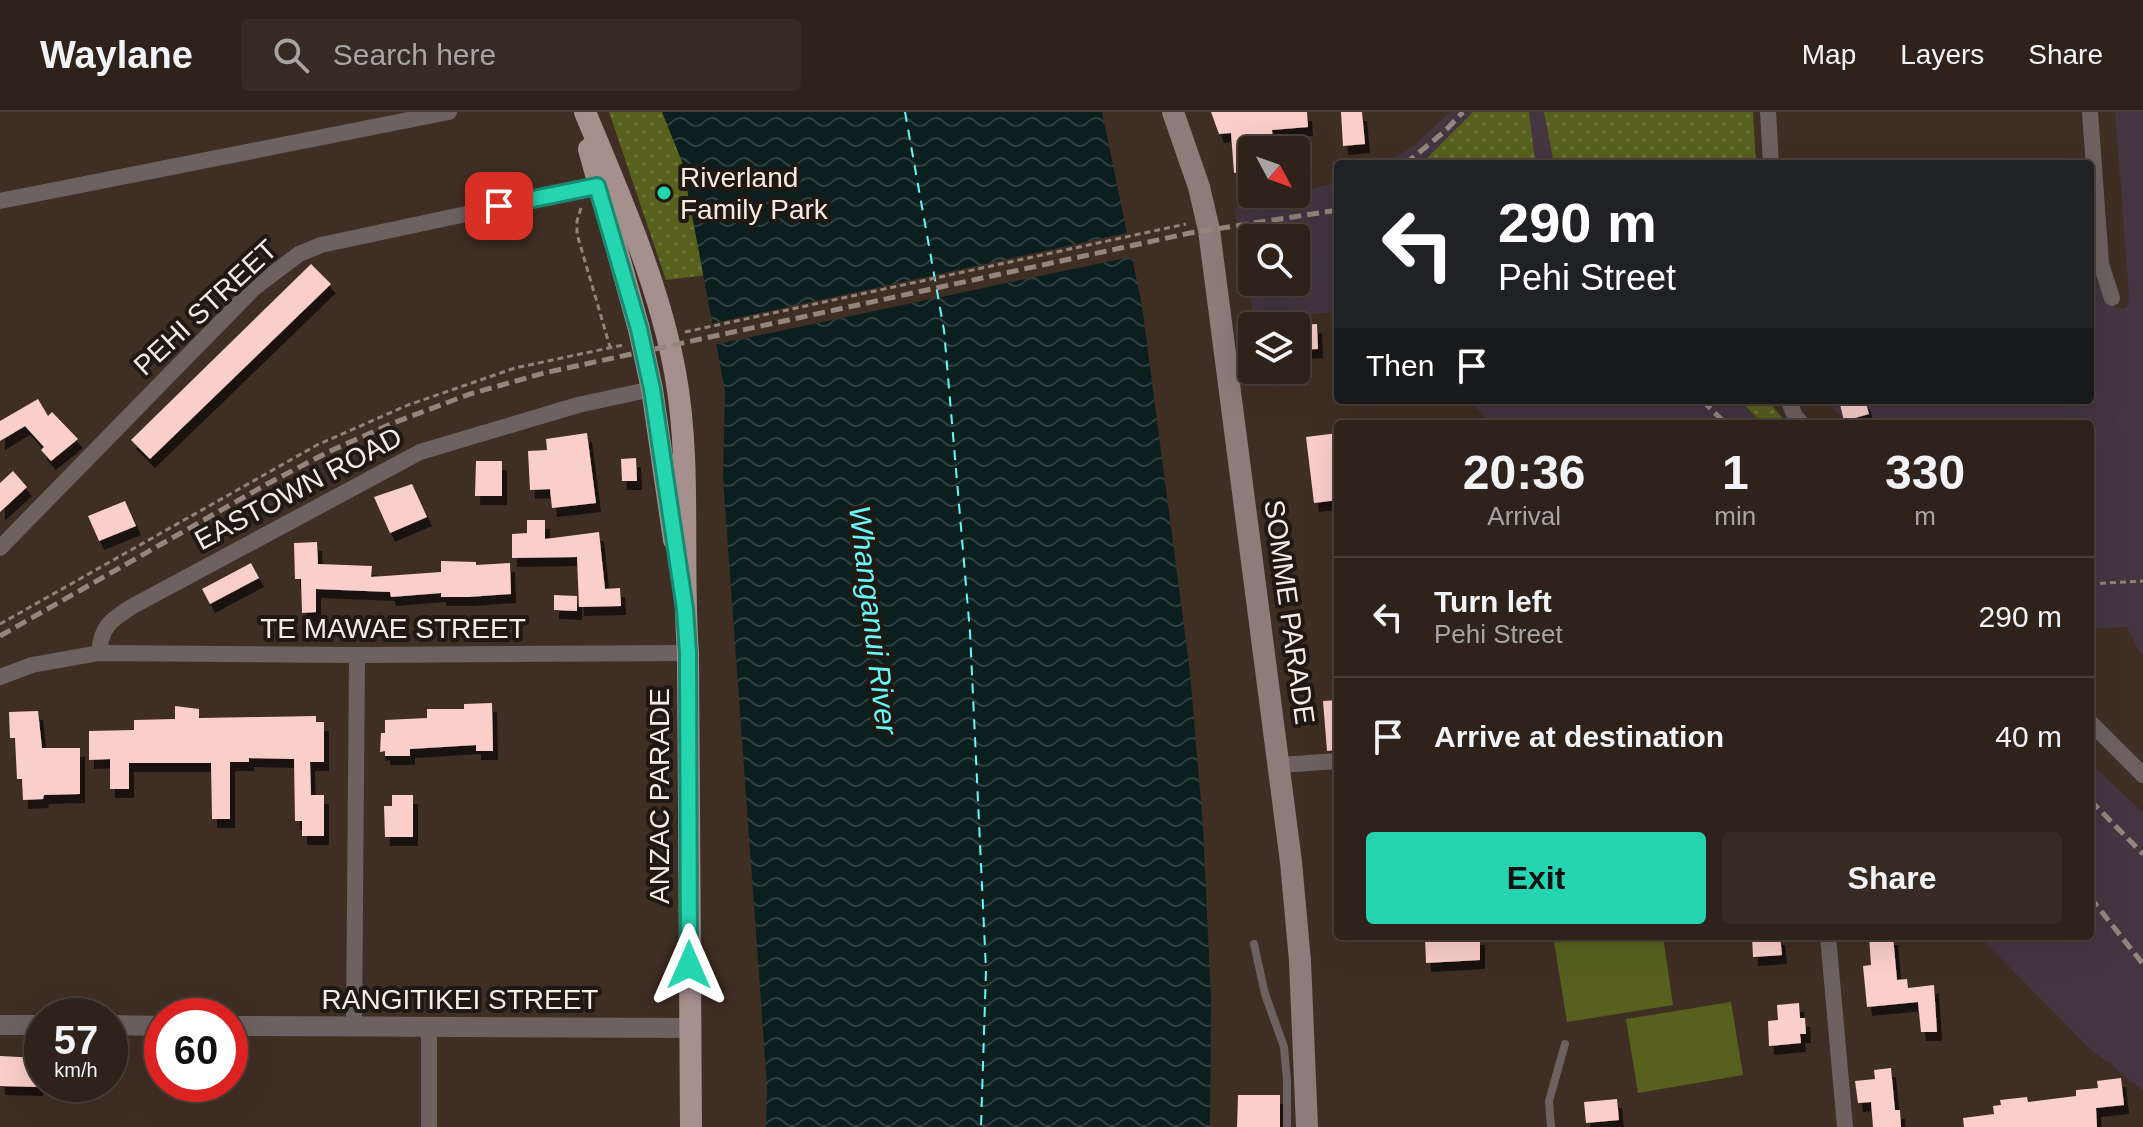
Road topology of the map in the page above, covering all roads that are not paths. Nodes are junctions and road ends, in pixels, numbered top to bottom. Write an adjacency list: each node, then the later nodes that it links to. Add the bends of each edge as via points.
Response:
1 (449, 112): 10 (street)
2 (584, 112): 9 (main road, ANZAC PARADE); 14 (main road, ANZAC PARADE, via 659,308 675,371 685,512)
3 (1173, 112): 21 (main road, SOMME PARADE, via 1209,230)
4 (1768, 112): 6 (street)
5 (2090, 112): 7 (street)
6 (1771, 160)
7 (2093, 160)
8 (2094, 167): 11 (street, via 2101,264)
9 (597, 186): 12 (main road, ANZAC PARADE); 13 (street, PEHI STREET, via 299,254 254,288)
10 (0, 201)
11 (2112, 298)
12 (652, 389): 14 (main road, ANZAC PARADE); 15 (street, EASTOWN ROAD, via 420,452 133,606 102,632)
13 (0, 548)
14 (685, 609): 16 (main road, ANZAC PARADE)
15 (99, 653): 17 (street, TE MAWAE STREET); 18 (street, via 32,665)
16 (688, 653): 17 (street, TE MAWAE STREET); 30 (main road, ANZAC PARADE)
17 (357, 655): 28 (street)
18 (0, 677)
19 (2094, 726): 22 (street)
20 (1334, 761): 21 (street)
21 (1280, 765): 35 (main road, SOMME PARADE, via 1300,961)
22 (2143, 775)
23 (1828, 940): 37 (street)
24 (1254, 944): 34 (lane, via 1284,1047)
25 (0, 1025): 26 (street)
26 (24, 1025)
27 (248, 1026): 28 (street, RANGITIKEI STREET)
28 (354, 1026): 29 (street, RANGITIKEI STREET)
29 (429, 1027): 30 (street, RANGITIKEI STREET); 32 (street)
30 (690, 1028): 33 (main road, ANZAC PARADE)
31 (1565, 1044): 36 (lane, via 1549,1101)
32 (429, 1127)
33 (691, 1127)
34 (1287, 1127)
35 (1307, 1127)
36 (1551, 1127)
37 (1845, 1127)

